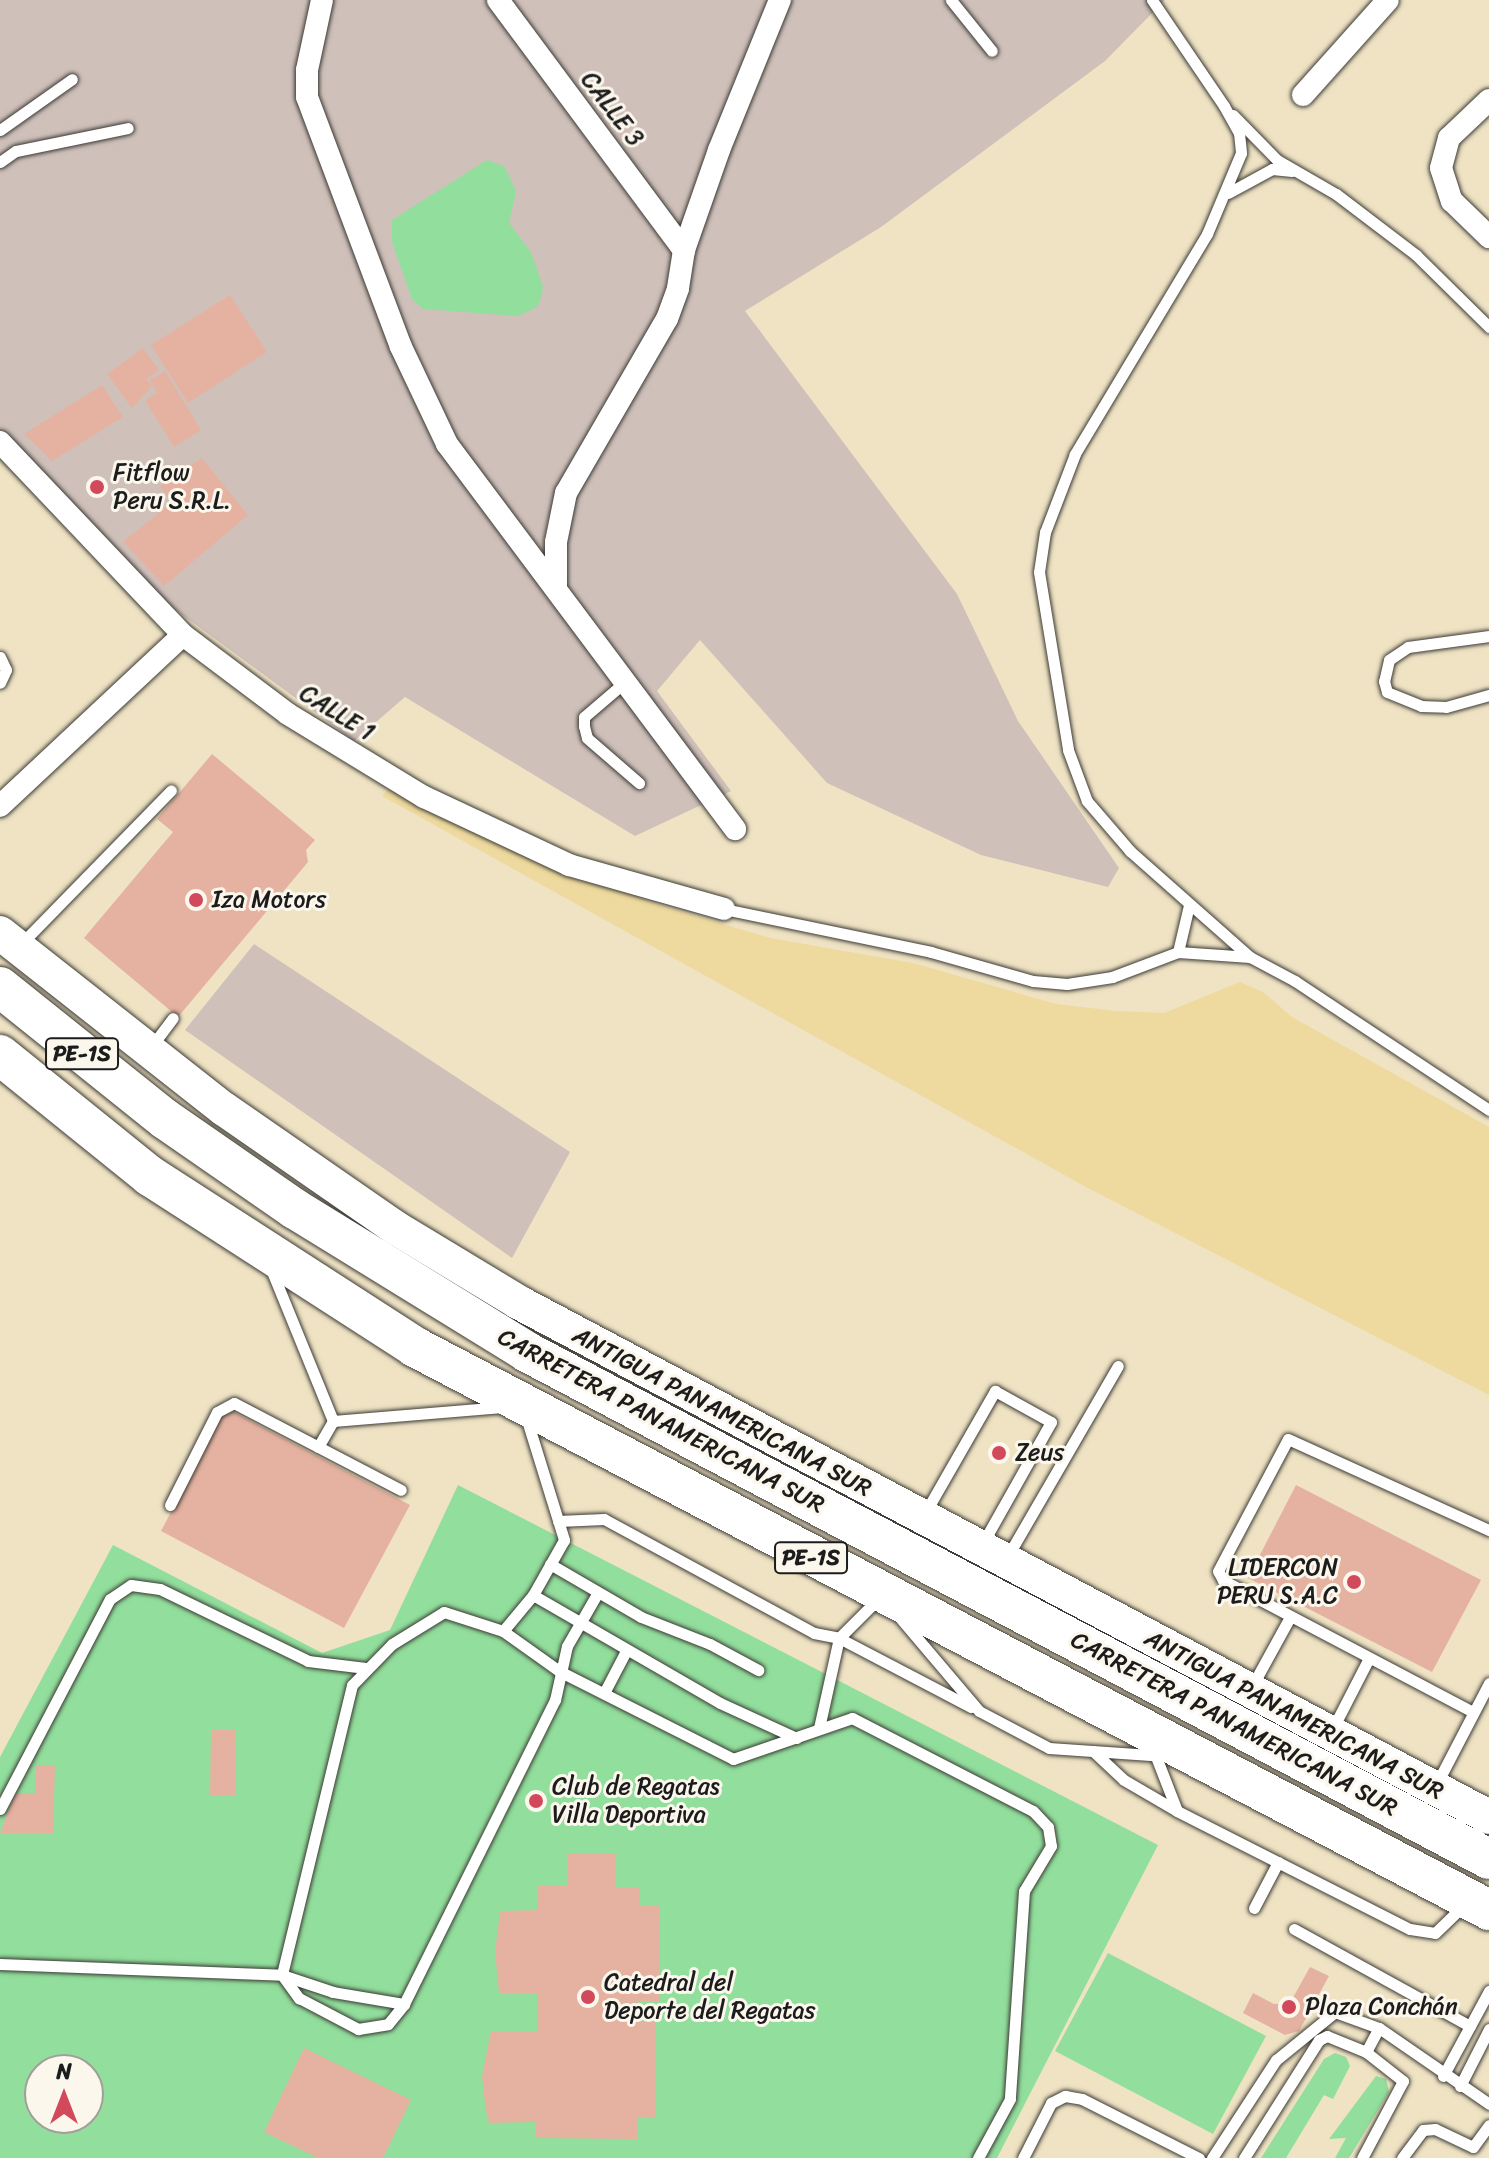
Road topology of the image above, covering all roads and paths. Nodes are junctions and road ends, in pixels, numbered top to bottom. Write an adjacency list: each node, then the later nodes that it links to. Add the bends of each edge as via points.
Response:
1 (322, 0): 21 (street, via 307,70 307,97 401,347 447,444)
2 (498, 0): 18 (street, CALLE 3)
3 (780, 0): 18 (street)
4 (951, 0): 7 (lane)
5 (1152, 0): 11 (lane)
6 (1388, 0): 9 (street)
7 (992, 51)
8 (72, 79): 13 (lane)
9 (1303, 95)
10 (1489, 100): 17 (street, via 1449,138 1441,168 1452,201)
11 (1224, 106): 15 (lane, via 1277,160); 16 (lane, via 1239,133 1241,153)
12 (128, 128): 14 (lane, via 16,151)
13 (0, 130)
14 (0, 162)
15 (1296, 171): 16 (lane, via 1272,169); 19 (lane, via 1416,255)
16 (1227, 193): 32 (lane, via 1075,454 1045,532 1039,572 1068,750 1087,801 1130,851)
17 (1489, 237)
18 (684, 250): 21 (street, via 667,319 566,493 556,542)
19 (1489, 327)
20 (0, 442): 22 (street, CALLE 1)
21 (556, 587): 25 (street)
22 (183, 635): 30 (street); 33 (street, CALLE 1, via 288,714 424,797 569,865)
23 (1489, 636): 27 (lane, via 1408,647 1389,660 1384,681 1387,692 1421,706 1446,707)
24 (0, 657): 26 (lane, via 6,670)
25 (626, 681): 28 (lane, via 584,717 584,726 587,738); 31 (street)
26 (0, 683)
27 (1489, 695)
28 (639, 783)
29 (171, 790): 34 (lane)
30 (0, 806)
31 (735, 829)
32 (1189, 905): 35 (lane); 36 (lane)
33 (724, 909): 35 (lane, via 1056,983 1112,977)
34 (8, 941): 39 (main road, ANTIGUA PANAMERICANA SUR)
35 (1178, 952): 36 (lane)
36 (1250, 957): 41 (lane, via 1295,981)
37 (0, 987): 80 (highway, CARRETERA PANAMERICANA SUR / PE-1S, via 165,1119 501,1337)
38 (173, 1018): 39 (lane)
39 (148, 1050): 49 (main road, ANTIGUA PANAMERICANA SUR, via 396,1228 518,1302)
40 (0, 1055): 42 (highway, CARRETERA PANAMERICANA SUR / PE-1S, via 150,1176)
41 (1489, 1110)
42 (264, 1253): 44 (highway, CARRETERA PANAMERICANA SUR / PE-1S); 45 (lane)
43 (1118, 1366): 52 (lane)
44 (522, 1406): 45 (lane); 50 (lane); 56 (highway, CARRETERA PANAMERICANA SUR / PE-1S)
45 (333, 1421): 46 (lane)
46 (318, 1447): 47 (lane); 48 (lane, via 234,1403 223,1405)
47 (401, 1490)
48 (170, 1505)
49 (922, 1519): 52 (main road, ANTIGUA PANAMERICANA SUR); 52 (lane, via 995,1391 1051,1422)
50 (558, 1521): 53 (lane, via 564,1540); 60 (lane, via 604,1519 805,1629)
51 (1489, 1530): 57 (lane, via 1288,1439 1218,1571 1223,1580)
52 (991, 1556): 67 (main road, ANTIGUA PANAMERICANA SUR)
53 (550, 1564): 54 (lane); 55 (lane)
54 (597, 1594): 58 (lane); 64 (lane)
55 (533, 1595): 58 (lane); 59 (lane)
56 (881, 1596): 60 (lane); 69 (lane); 74 (highway, CARRETERA PANAMERICANA SUR / PE-1S)
57 (1290, 1617): 62 (lane); 67 (lane)
58 (579, 1625): 61 (lane); 65 (lane)
59 (503, 1631): 63 (lane, via 444,1612 425,1620); 65 (lane)
60 (839, 1638): 69 (lane); 71 (lane)
61 (626, 1651): 68 (lane); 73 (lane)
62 (1369, 1658): 70 (lane); 72 (lane)
63 (366, 1668): 77 (lane, via 308,1661 160,1589 131,1585 110,1599); 86 (lane, via 352,1685)
64 (758, 1670)
65 (559, 1671): 68 (lane); 88 (lane, via 555,1700)
66 (1489, 1683): 70 (lane)
67 (1249, 1692): 72 (main road, ANTIGUA PANAMERICANA SUR)
68 (604, 1693): 73 (lane, via 733,1759)
69 (979, 1711): 75 (lane, via 1049,1748)
70 (1473, 1712): 76 (lane)
71 (819, 1728): 73 (lane); 97 (lane, via 852,1718 1033,1811 1048,1827 1051,1846 1024,1891 1010,2099)
72 (1330, 1734): 76 (main road, ANTIGUA PANAMERICANA SUR)
73 (796, 1738)
74 (1165, 1749): 75 (lane); 78 (lane); 82 (highway, CARRETERA PANAMERICANA SUR / PE-1S)
75 (1093, 1751): 78 (lane, via 1124,1780)
76 (1434, 1789): 79 (main road, ANTIGUA PANAMERICANA SUR)
77 (0, 1809)
78 (1177, 1811): 81 (lane)
79 (1489, 1817)
80 (1489, 1859)
81 (1278, 1862): 82 (lane, via 1410,1929 1435,1933); 83 (lane)
82 (1479, 1905)
83 (1254, 1908)
84 (1294, 1929): 89 (lane)
85 (0, 1964): 86 (lane)
86 (282, 1975): 88 (lane, via 333,1992); 88 (lane, via 306,2003 358,2029 388,2024)
87 (1489, 1991): 89 (lane)
88 (404, 2004)
89 (1470, 2026): 93 (lane)
90 (1379, 2028): 92 (lane); 93 (lane); 100 (lane, via 1346,2012 1326,2015 1276,2060)
91 (1489, 2029): 94 (lane)
92 (1366, 2052): 101 (lane, via 1335,2037 1322,2037); 102 (lane, via 1403,2081)
93 (1443, 2076): 94 (lane)
94 (1460, 2086): 95 (lane)
95 (1489, 2104)
96 (1489, 2125): 103 (lane, via 1473,2147 1435,2129 1423,2130)
97 (978, 2158)
98 (1023, 2158): 99 (lane, via 1051,2103 1065,2096 1082,2099)
99 (1199, 2158)
100 (1212, 2158)
101 (1244, 2158)
102 (1362, 2158)
103 (1402, 2158)

